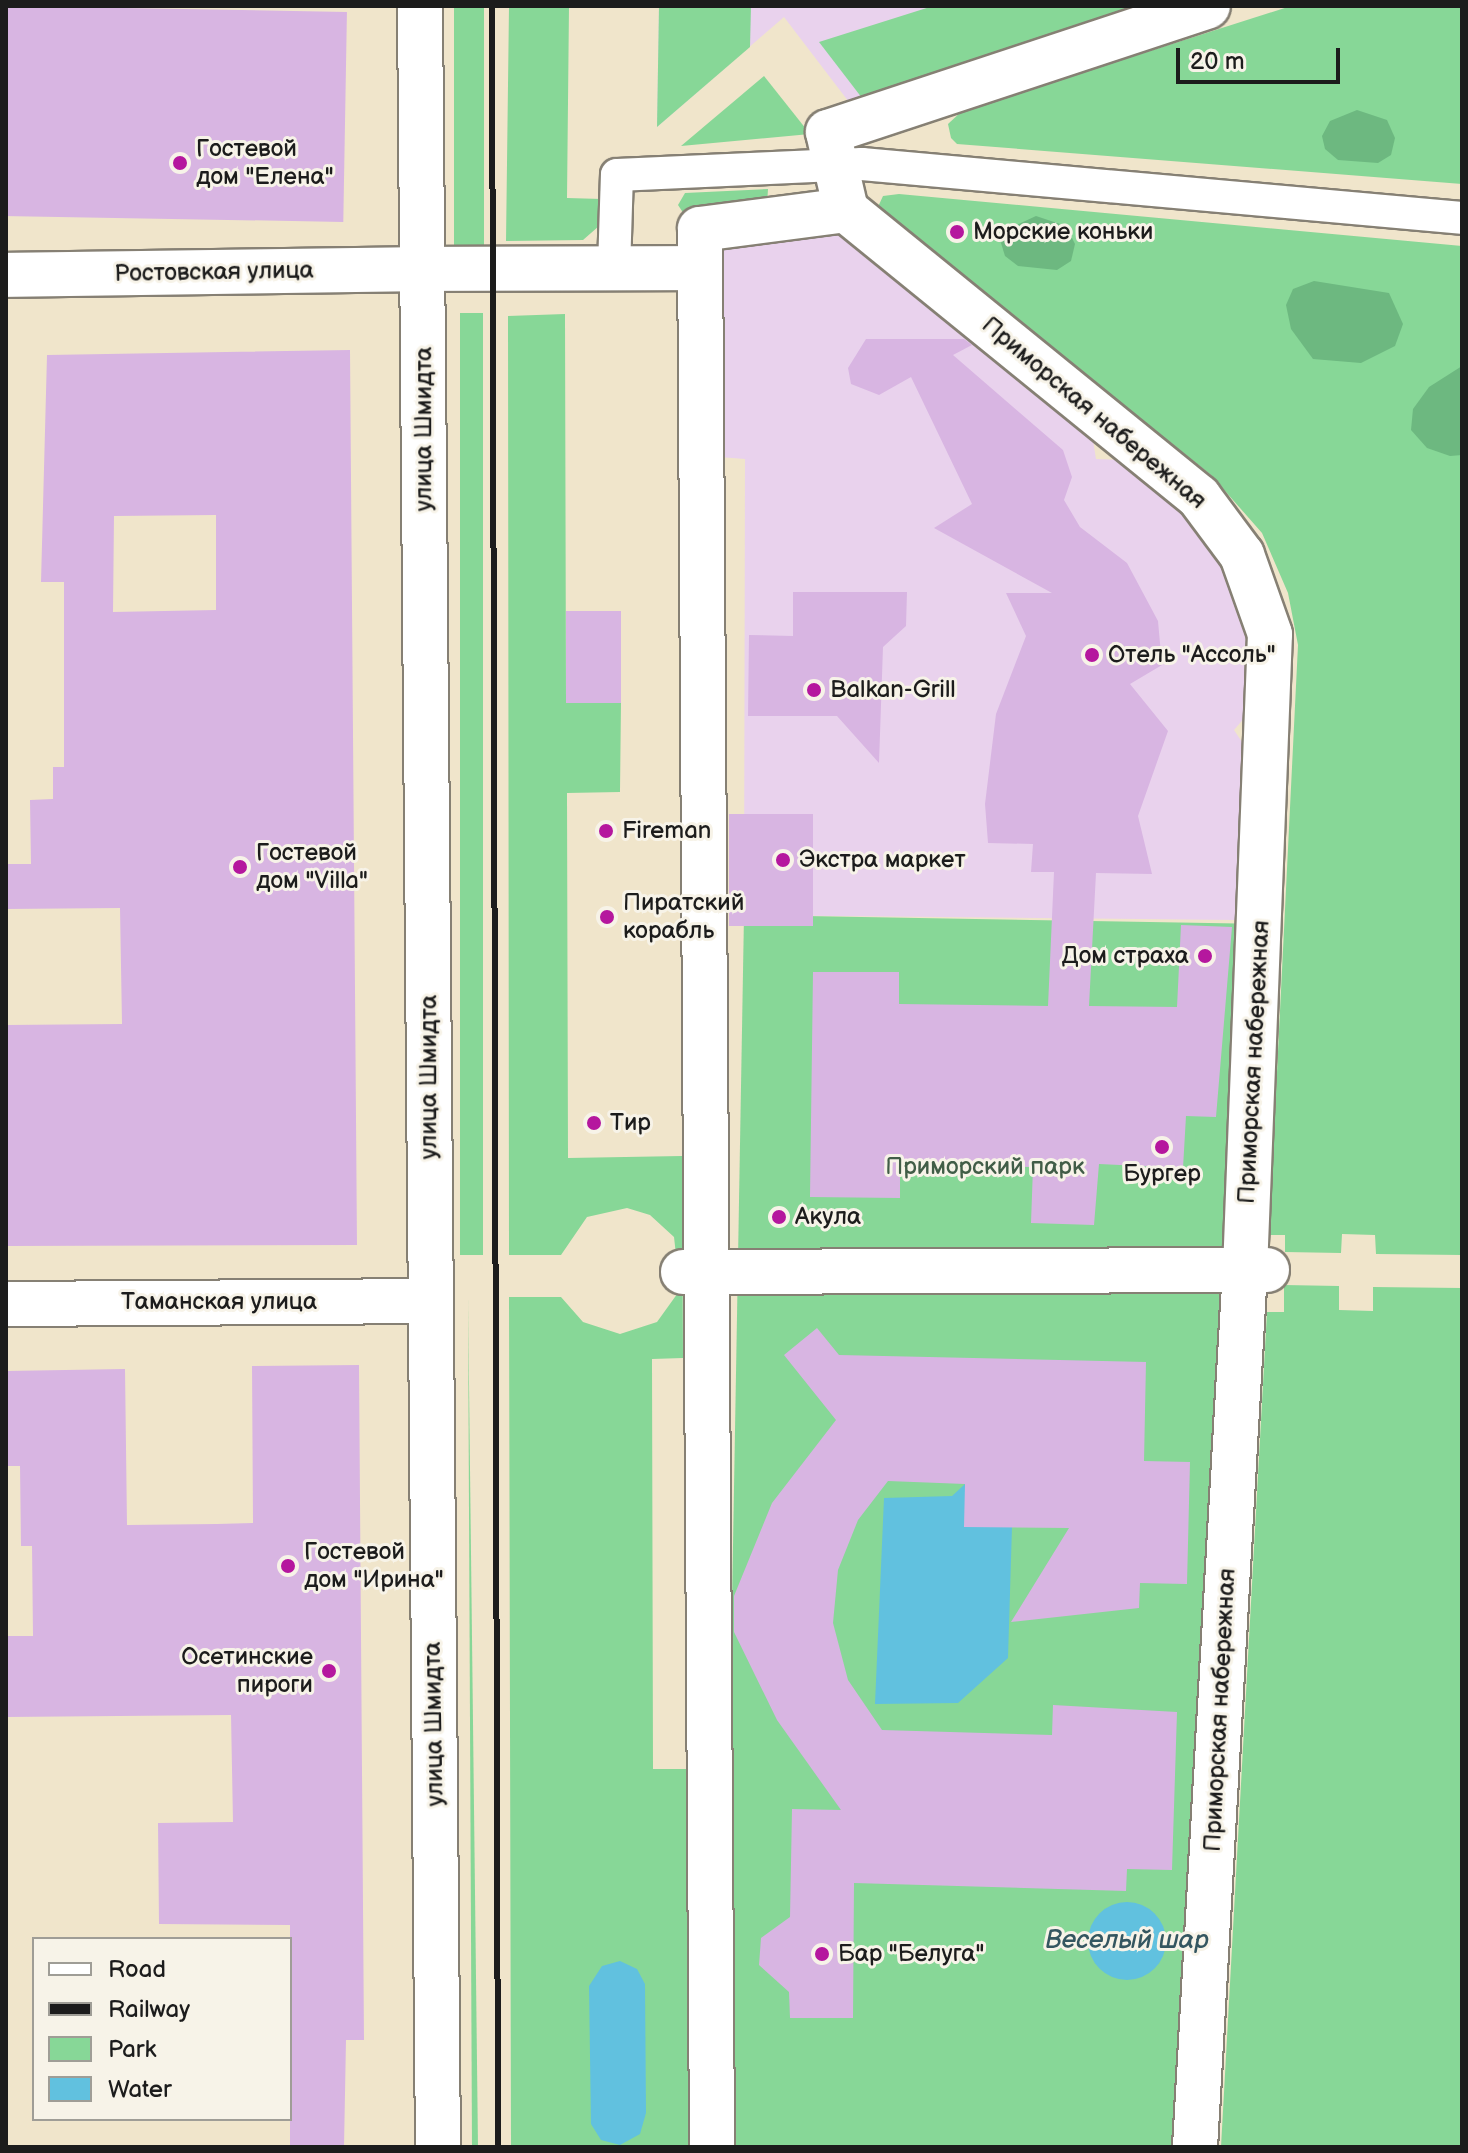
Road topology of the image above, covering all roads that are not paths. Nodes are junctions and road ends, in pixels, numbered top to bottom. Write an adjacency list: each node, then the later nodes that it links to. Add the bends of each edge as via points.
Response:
1 (420, 6): 7 (street, улица Шмидта)
2 (1208, 6): 3 (street)
3 (832, 149): 4 (street); 5 (lane); 8 (lane, via 617,175)
4 (846, 210): 6 (street, via 700,229); 10 (street, Приморская набережная, via 1183,481 1229,536 1260,596 1272,652)
5 (1462, 218)
6 (700, 268): 8 (street, Ростовская улица); 11 (street)
7 (423, 269): 8 (street, Ростовская улица); 9 (street, Ростовская улица); 12 (street, улица Шмидта)
8 (624, 269)
9 (6, 275)
10 (1256, 1270): 11 (street); 16 (street, Приморская набережная)
11 (693, 1272): 15 (street)
12 (431, 1301): 13 (street, Таманская улица); 14 (street, улица Шмидта)
13 (6, 1304)
14 (438, 2147)
15 (712, 2147)
16 (1195, 2147)

